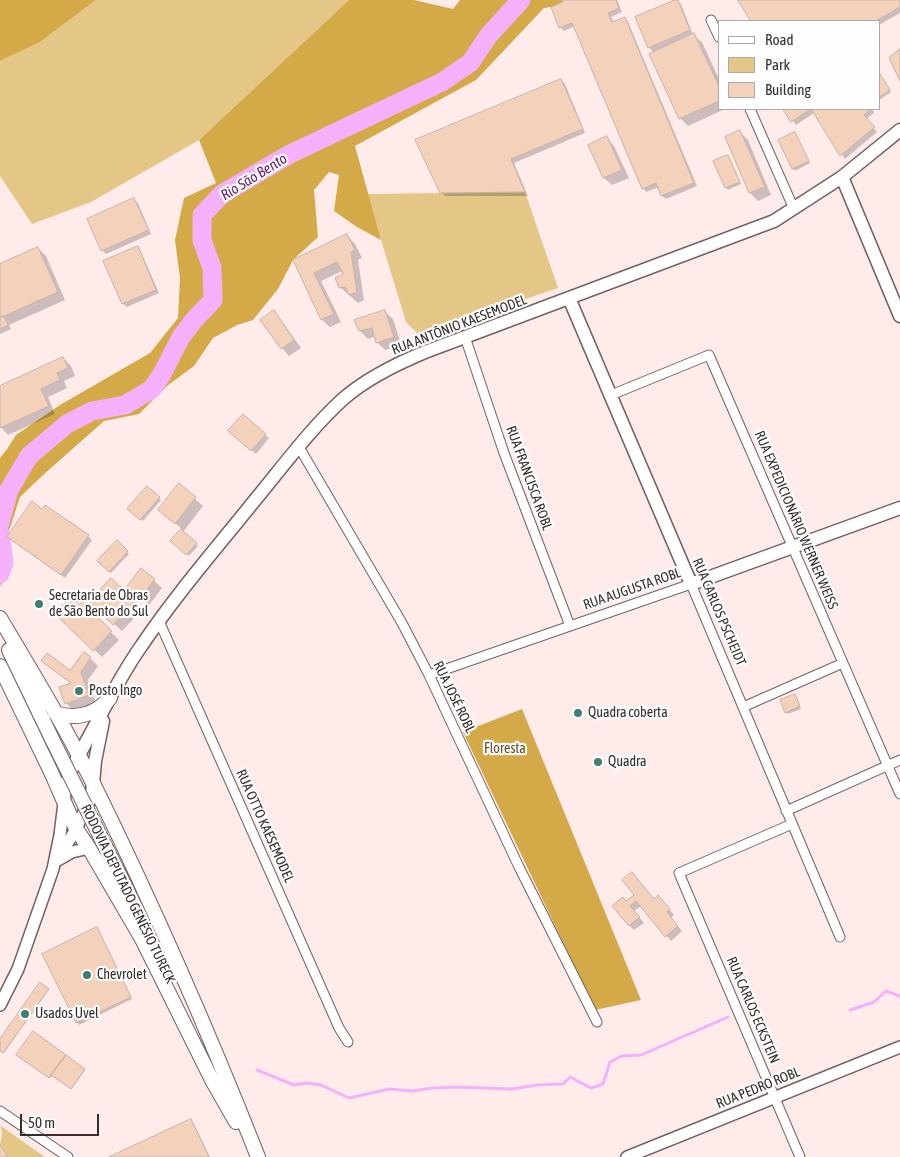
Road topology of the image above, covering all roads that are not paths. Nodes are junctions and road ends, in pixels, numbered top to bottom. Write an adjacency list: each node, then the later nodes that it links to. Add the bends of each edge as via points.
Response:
1 (711, 20): 2 (street)
2 (718, 35)
3 (750, 110): 6 (street)
4 (900, 130): 5 (main road, RUA ANTÔNIO KAESEMODEL)
5 (842, 177): 6 (main road, RUA ANTÔNIO KAESEMODEL); 8 (main road)
6 (794, 209): 7 (main road, RUA ANTÔNIO KAESEMODEL, via 774,221)
7 (569, 298): 9 (main road, RUA ANTÔNIO KAESEMODEL); 10 (main road, RUA CARLOS PSCHEIDT)
8 (900, 316)
9 (466, 337): 11 (main road, RUA ANTÔNIO KAESEMODEL, via 404,361 365,383 326,415); 17 (street, RUA FRANCISCA ROBL, via 504,453)
10 (611, 395): 13 (street, RUA EXPEDICIONÁRIO WERNER WEISS, via 709,355); 14 (main road, RUA CARLOS PSCHEIDT)
11 (299, 447): 16 (main road, RUA ANTÔNIO KAESEMODEL); 21 (street, RUA JOSÉ ROBL)
12 (900, 508): 13 (main road, RUA AUGUSTA ROBL)
13 (793, 547): 14 (main road, RUA AUGUSTA ROBL); 19 (street, RUA EXPEDICIONÁRIO WERNER WEISS)
14 (691, 584): 17 (street, RUA AUGUSTA ROBL); 23 (street, RUA CARLOS PSCHEIDT)
15 (0, 618): 24 (main road)
16 (159, 621): 22 (main road, RUA ANTÔNIO KAESEMODEL); 41 (street, RUA OTTO KAESEMODEL)
17 (570, 626): 21 (street, RUA AUGUSTA ROBL)
18 (0, 632): 46 (main road, RODOVIA DEPUTADO GENÉSIO TURECK, bridge)
19 (843, 663): 23 (street); 27 (street, RUA EXPEDICIONÁRIO WERNER WEISS)
20 (0, 666): 31 (main road)
21 (429, 675): 40 (street, RUA JOSÉ ROBL)
22 (110, 698): 24 (main road, via 85,715 75,717); 25 (main road, RUA ANTÔNIO KAESEMODEL); 29 (main road, RUA ANTÔNIO KAESEMODEL, via 98,740)
23 (742, 707): 33 (street, RUA CARLOS PSCHEIDT)
24 (55, 713): 25 (main road)
25 (79, 757): 28 (main road, RUA ANTÔNIO KAESEMODEL); 29 (main road)
26 (900, 760): 27 (street)
27 (888, 765): 30 (street, RUA EXPEDICIONÁRIO WERNER WEISS); 33 (street)
28 (71, 775): 29 (main road, via 79,775); 31 (main road, RUA ANTÔNIO KAESEMODEL, via 65,788)
29 (93, 783): 32 (main road, RUA ANTÔNIO KAESEMODEL); 46 (main road, via 164,933 224,1070)
30 (900, 794)
31 (64, 803): 32 (main road, via 75,808); 35 (main road); 37 (street, RUA ANTÔNIO KAESEMODEL)
32 (87, 805): 35 (street, RUA ANTÔNIO KAESEMODEL)
33 (786, 811): 34 (street, RUA CARLOS PSCHEIDT)
34 (792, 824): 38 (street, RUA CARLOS PSCHEIDT); 43 (street, RUA CARLOS ECKSTEIN, via 679,874)
35 (76, 829): 36 (main road); 37 (street, RUA ANTÔNIO KAESEMODEL)
36 (89, 848): 37 (street, via 72,852); 46 (main road, via 142,939 212,1080)
37 (55, 865): 39 (street, RUA ANTÔNIO KAESEMODEL, via 24,952)
38 (840, 937)
39 (0, 1004)
40 (597, 1022)
41 (348, 1042)
42 (900, 1047): 43 (street, RUA PEDRO ROBL)
43 (775, 1097): 47 (street, RUA PEDRO ROBL); 48 (street, RUA CARLOS ECKSTEIN)
44 (0, 1111): 45 (street)
45 (68, 1157)
46 (257, 1157)
47 (627, 1157)
48 (800, 1157)

